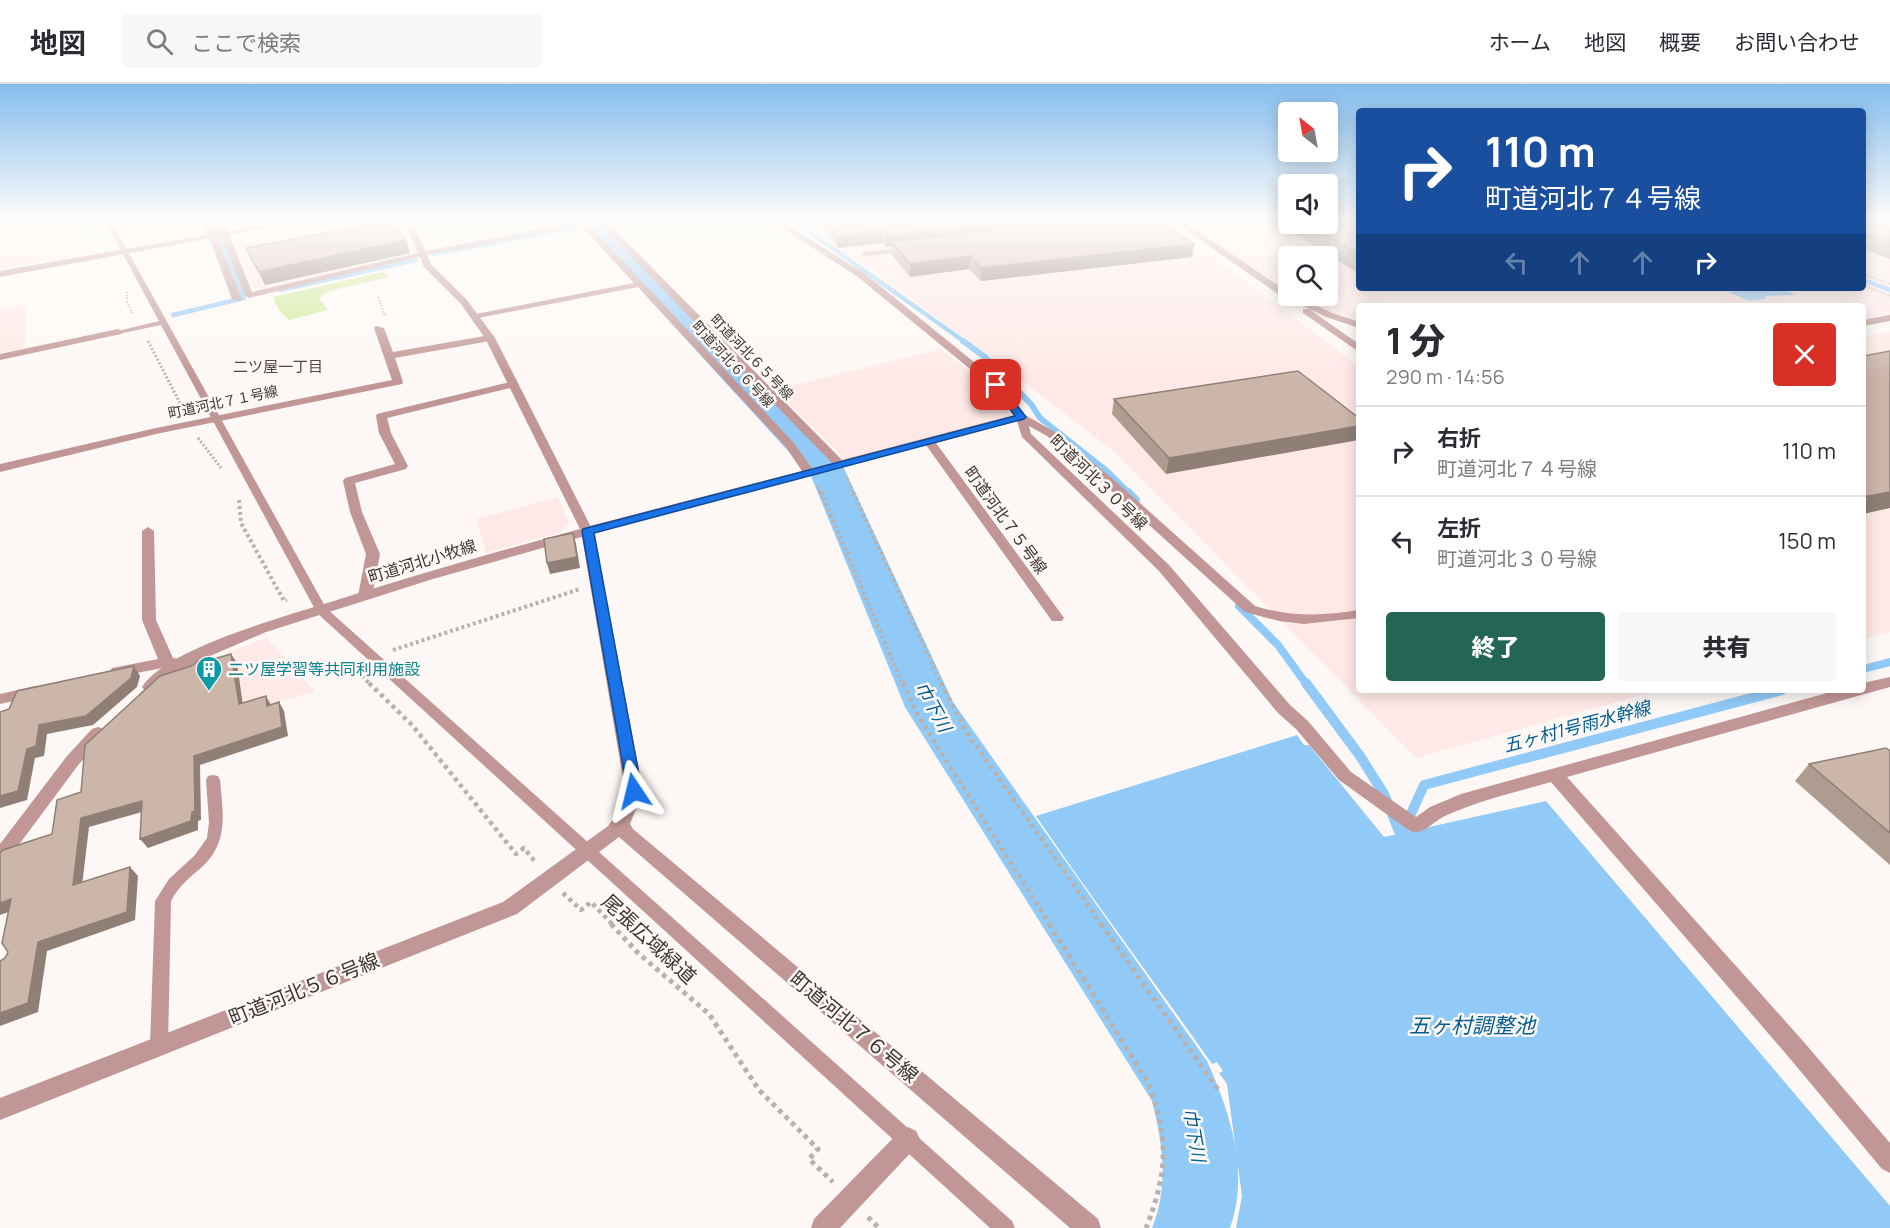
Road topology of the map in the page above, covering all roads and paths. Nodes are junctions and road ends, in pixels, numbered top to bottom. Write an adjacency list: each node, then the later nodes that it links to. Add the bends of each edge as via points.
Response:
1 (137, 274): 21 (lane)
2 (227, 274): 16 (street)
3 (241, 274): 4 (street, via 249,295)
4 (338, 274)
5 (436, 274): 19 (street)
6 (632, 274): 11 (street, 町道河北６６号線)
7 (653, 274): 34 (street, 町道河北６５号線)
8 (859, 274): 31 (street, 町道河北３０号線, via 996,385)
9 (1256, 274): 14 (street)
10 (1866, 275): 12 (path)
11 (640, 284): 19 (street); 36 (street, 町道河北６６号線)
12 (1890, 284)
13 (1866, 286): 15 (path)
14 (1278, 289)
15 (1890, 296)
16 (237, 299)
17 (1301, 306): 27 (street)
18 (1311, 306): 23 (street)
19 (476, 317): 26 (street)
20 (1890, 318): 22 (street)
21 (163, 322): 25 (lane); 32 (lane)
22 (1866, 322)
23 (1356, 324)
24 (379, 328): 28 (street, 町道河北７１号線)
25 (118, 332): 29 (street)
26 (490, 338): 28 (street); 30 (street)
27 (1356, 347)
28 (389, 356): 32 (street, 町道河北７１号線, via 398,382)
29 (0, 357)
30 (513, 384): 38 (street); 40 (street, via 381,416 402,466 349,481 356,512 373,554)
31 (1021, 417): 33 (street, 町道河北小牧線); 42 (street, via 1051,434 1109,482 1250,609 1279,619 1326,620); 55 (street, 町道河北３０号線, via 1026,435 1164,568 1345,776 1416,826 1461,801)
32 (215, 418): 35 (street, 町道河北７１号線); 41 (lane)
33 (929, 441): 34 (street, 町道河北小牧線); 43 (street, 町道河北７５号線)
34 (838, 465): 36 (street, 町道河北小牧線); 62 (path, via 967,733)
35 (0, 468)
36 (812, 472): 38 (street, 町道河北小牧線); 71 (path, via 917,714 1148,1082 1166,1146 1157,1202)
37 (148, 531): 45 (street, via 149,620)
38 (587, 531): 39 (street); 40 (street, 町道河北小牧線)
39 (597, 583): 44 (path); 57 (street, via 634,791)
40 (365, 596): 41 (street, 町道河北小牧線)
41 (321, 610): 44 (lane); 45 (street, 町道河北小牧線)
42 (1356, 615)
43 (1057, 618)
44 (373, 657): 58 (lane)
45 (174, 663): 47 (street); 53 (street, 町道河北小牧線)
46 (354, 668): 60 (path, 尾張広域緑道, via 412,726 516,854 524,848)
47 (106, 675)
48 (1890, 682): 50 (street)
49 (50, 687): 52 (street)
50 (1866, 687)
51 (1845, 693): 55 (street)
52 (0, 699)
53 (136, 699)
54 (111, 722): 59 (street, via 73,760)
55 (1556, 776): 65 (street)
56 (213, 780): 61 (lane, via 215,823 211,847 172,884 163,902)
57 (617, 828): 58 (street, 町道河北５６号線); 70 (street, 町道河北７６号線)
58 (591, 848): 60 (street, 町道河北５６号線); 64 (lane)
59 (0, 857)
60 (549, 879): 61 (street, 町道河北５６号線, via 510,908); 66 (path, 尾張広域緑道, via 580,910 591,902 638,953 709,1014 759,1090 818,1149 809,1159)
61 (159, 1046): 63 (street, 町道河北５６号線)
62 (1219, 1091)
63 (0, 1109)
64 (908, 1139): 66 (street); 69 (lane)
65 (1890, 1161)
66 (850, 1200): 67 (street); 68 (path, 尾張広域緑道)
67 (823, 1228)
68 (879, 1228)
69 (1005, 1228)
70 (1089, 1228)
71 (1146, 1228)

